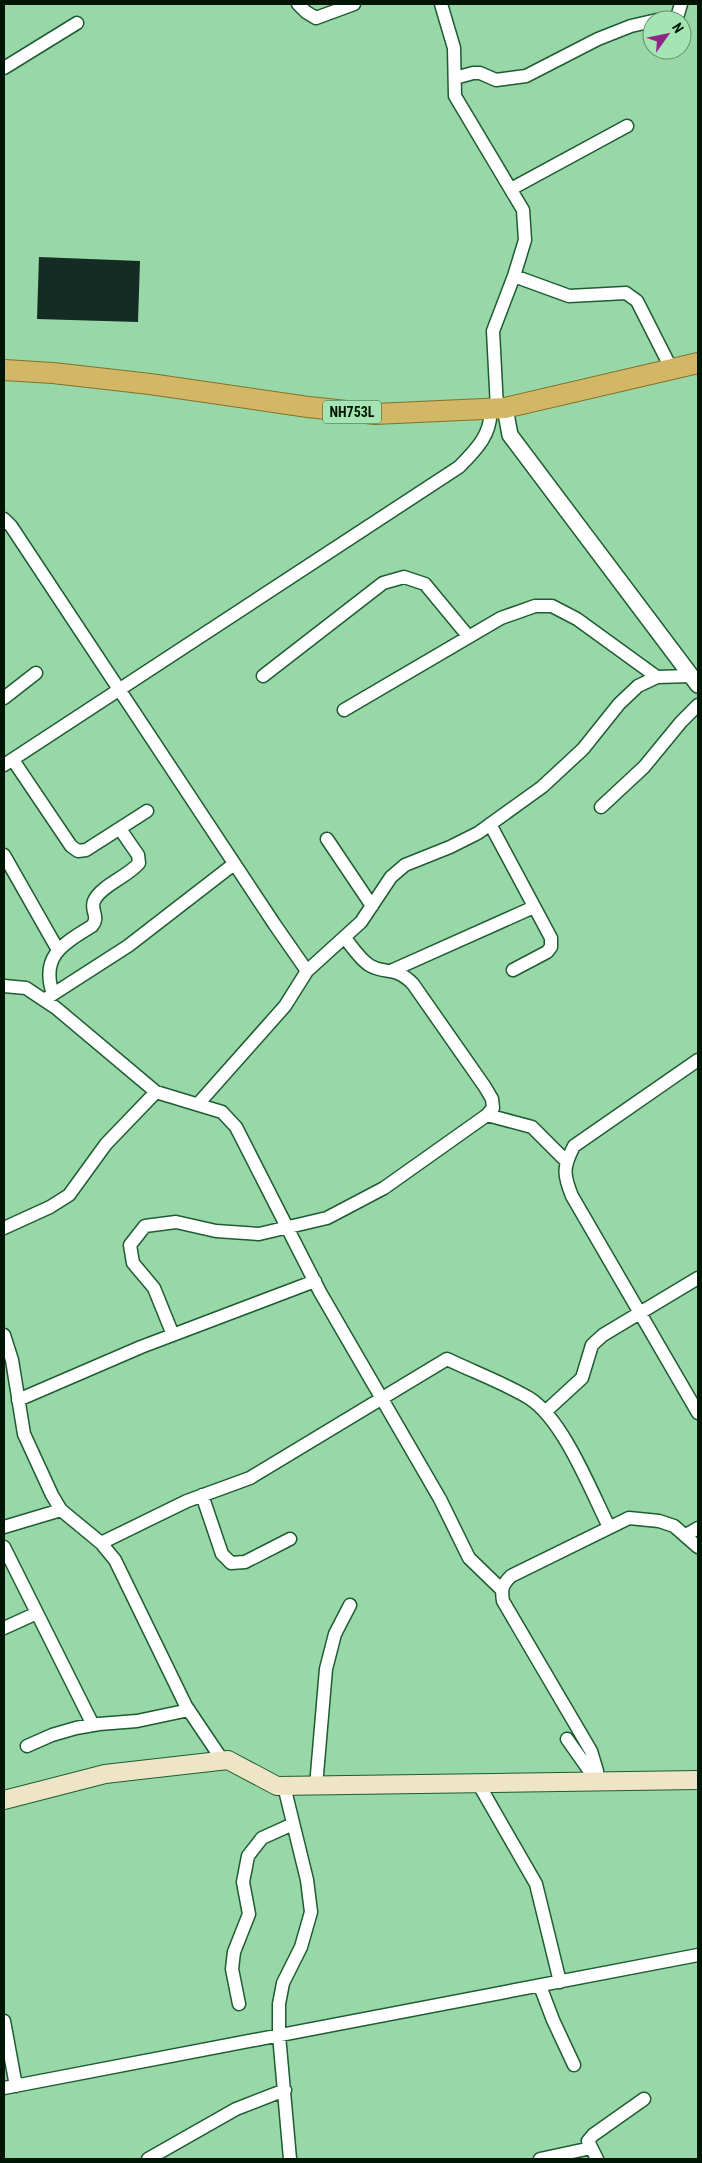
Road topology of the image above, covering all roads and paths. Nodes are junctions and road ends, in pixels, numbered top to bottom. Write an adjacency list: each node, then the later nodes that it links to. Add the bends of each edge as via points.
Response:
1 (298, 4): 2 (street, via 316,18)
2 (354, 4)
3 (441, 4): 7 (street, via 454,48)
4 (77, 23): 6 (street)
5 (642, 23): 7 (street, via 598,39 526,76 496,80 473,72)
6 (5, 64)
7 (455, 78): 9 (street, via 455,96)
8 (628, 126): 9 (street)
9 (511, 189): 10 (street, via 523,210 525,240)
10 (514, 276): 13 (street, via 569,296 626,293 637,301); 14 (street, via 493,331)
11 (698, 363): 13 (highway, NH753L)
12 (4, 370): 14 (highway, NH753L, via 150,384 375,414)
13 (672, 370): 14 (highway, NH753L)
14 (497, 408): 20 (street, via 510,435); 21 (street, via 480,445 459,467)
15 (4, 519): 21 (street)
16 (468, 636): 18 (street, via 425,584 404,577 383,583); 19 (street, via 500,618 535,606 552,606 577,619); 24 (street)
17 (36, 673): 22 (street)
18 (263, 676)
19 (657, 677): 20 (street); 28 (street, via 638,686 582,749 542,787)
20 (696, 680)
21 (119, 689): 25 (street); 32 (street)
22 (4, 698)
23 (698, 705): 26 (street, via 644,767)
24 (344, 710)
25 (8, 762): 29 (street, via 78,851 86,850)
26 (601, 808)
27 (147, 811): 29 (street)
28 (490, 824): 33 (street, via 450,847 405,864 391,877); 34 (street)
29 (120, 829): 36 (street, via 138,855 139,863 94,900 96,916 92,926)
30 (328, 839): 33 (street)
31 (4, 855): 36 (street)
32 (234, 864): 39 (street); 41 (street, via 128,946)
33 (372, 906): 35 (street, via 362,922)
34 (534, 907): 37 (street); 38 (street, via 551,938 551,947)
35 (345, 938): 37 (street, via 364,962); 39 (street)
36 (58, 950): 41 (street, via 49,970)
37 (393, 970): 45 (street, via 413,984 485,1087 493,1108)
38 (513, 970)
39 (307, 971): 44 (street, via 285,1006)
40 (4, 986): 41 (street, via 26,988)
41 (48, 997): 43 (street)
42 (698, 1060): 46 (street, via 574,1146)
43 (156, 1092): 44 (street); 48 (street, via 106,1144 68,1194 50,1207)
44 (198, 1104): 47 (street, via 222,1112 236,1127)
45 (487, 1114): 46 (street, via 532,1127); 47 (street, via 384,1188 327,1218)
46 (566, 1161): 51 (street, via 565,1178 572,1196)
47 (287, 1227): 50 (street); 53 (street, via 259,1234 216,1231 176,1222 145,1226 130,1245 133,1263 154,1288)
48 (4, 1228)
49 (698, 1278): 51 (street)
50 (315, 1281): 53 (street); 54 (street)
51 (639, 1312): 56 (street, via 592,1344 582,1378); 57 (street)
52 (4, 1335): 55 (street, via 12,1360)
53 (173, 1335): 55 (street)
54 (382, 1399): 56 (street, via 447,1359 530,1399); 58 (street, via 250,1478); 68 (street, via 470,1558)
55 (18, 1400): 59 (street, via 24,1434)
56 (545, 1412): 61 (street, via 558,1427)
57 (698, 1413)
58 (202, 1495): 64 (street, via 222,1554 231,1563 245,1562); 65 (street)
59 (60, 1510): 60 (street); 65 (street)
60 (4, 1527)
61 (609, 1527): 63 (street, via 639,1518 674,1526); 68 (street, via 511,1576)
62 (698, 1528): 63 (street)
63 (686, 1535): 66 (street)
64 (290, 1539)
65 (101, 1543): 72 (street, via 115,1560)
66 (698, 1546)
67 (4, 1547): 70 (street)
68 (502, 1590): 78 (street, via 503,1601 591,1751)
69 (350, 1605): 81 (street, via 335,1634 326,1669)
70 (37, 1613): 71 (street); 73 (street)
71 (4, 1628)
72 (188, 1710): 73 (street, via 137,1721); 76 (street)
73 (93, 1725): 75 (street, via 52,1735)
74 (567, 1739): 78 (street)
75 (28, 1746)
76 (223, 1761): 80 (main road, via 228,1760 276,1786); 82 (main road, via 105,1774)
77 (698, 1780): 78 (main road)
78 (598, 1782): 79 (main road)
79 (478, 1784): 81 (main road); 85 (street, via 536,1884)
80 (284, 1786): 81 (main road); 83 (street)
81 (316, 1786)
82 (4, 1800)
83 (293, 1824): 87 (street, via 262,1838 248,1856 243,1882 249,1914 234,1952 232,1969); 89 (street, via 311,1912 300,1947 283,1983 278,2004)
84 (698, 1955): 85 (street)
85 (560, 1982): 86 (street)
86 (540, 1986): 89 (street); 90 (street)
87 (240, 2004)
88 (4, 2021): 91 (street)
89 (279, 2035): 91 (street); 92 (street)
90 (574, 2065)
91 (10, 2087)
92 (285, 2090): 95 (street, via 236,2109); 96 (street)
93 (644, 2099): 94 (street, via 593,2135 588,2141)
94 (594, 2154): 97 (street)
95 (148, 2159)
96 (290, 2159)
97 (540, 2159)

